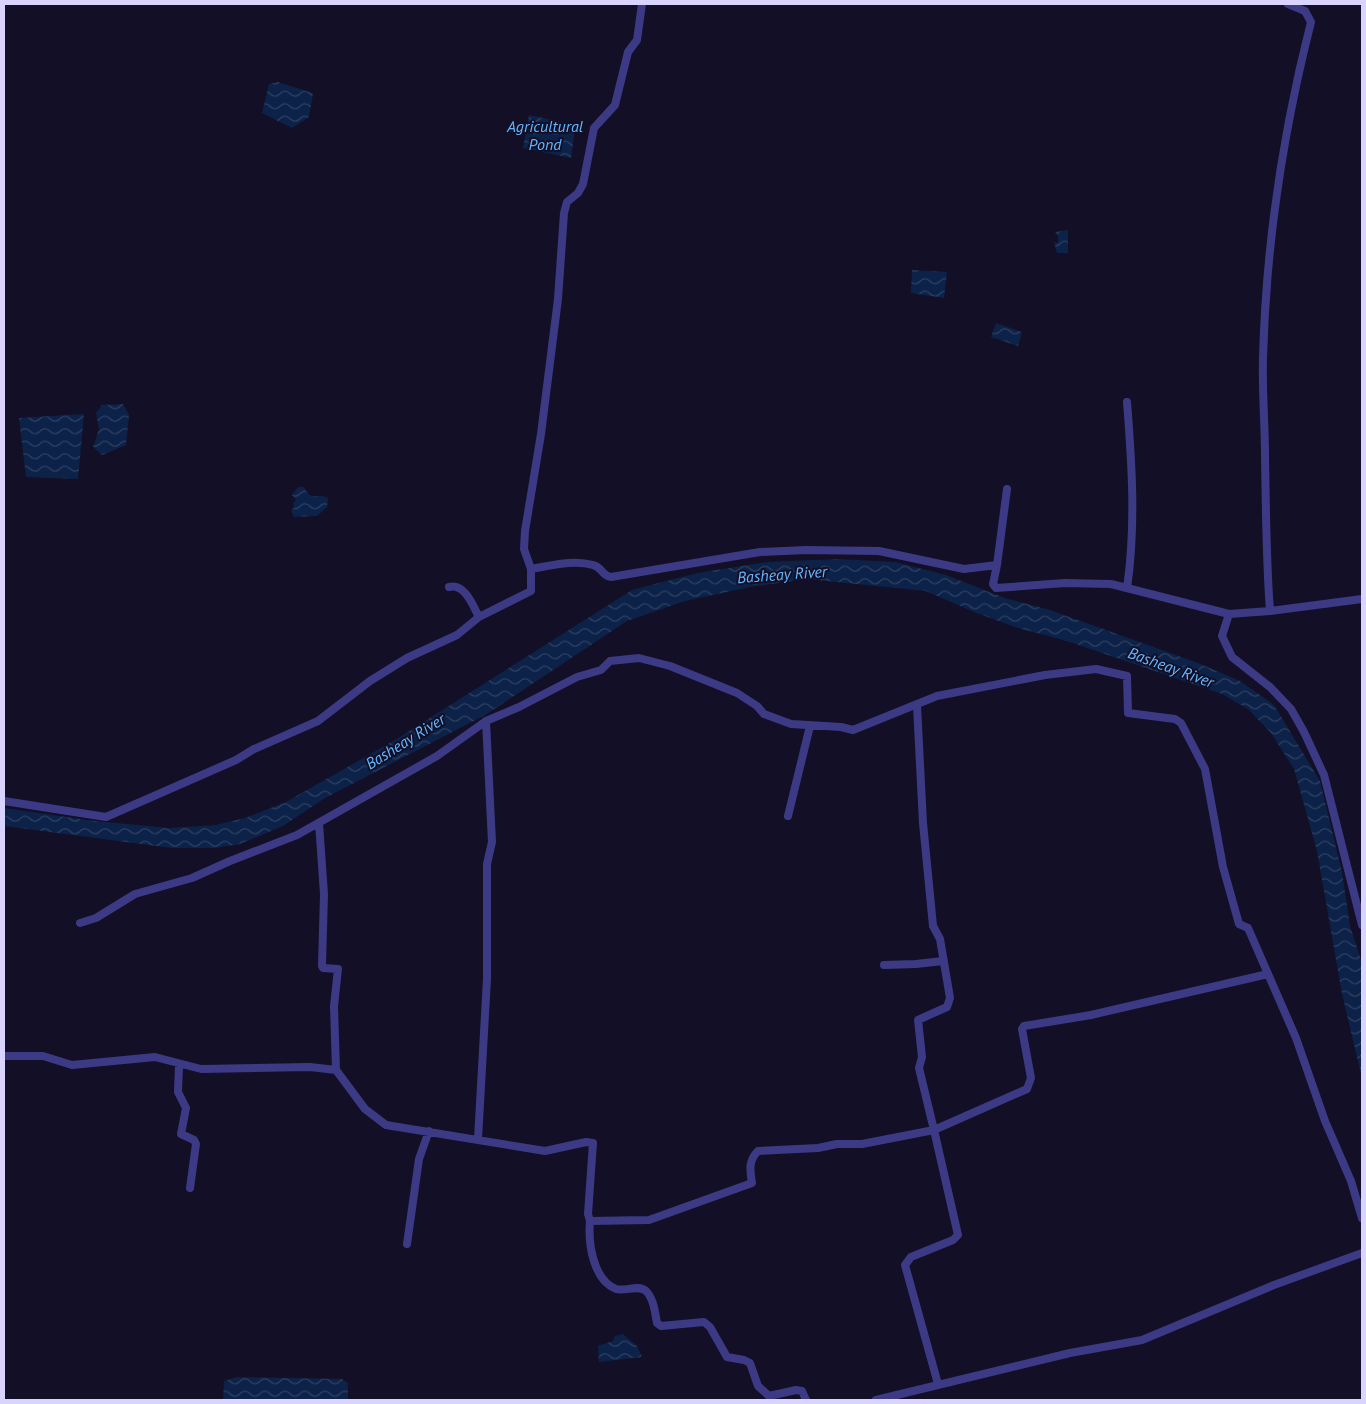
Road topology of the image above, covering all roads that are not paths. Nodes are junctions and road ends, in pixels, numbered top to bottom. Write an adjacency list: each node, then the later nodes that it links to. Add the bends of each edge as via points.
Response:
1 (642, 4): 6 (street, via 637,40 628,52 615,105 594,128 583,184 567,202 564,214 558,299 525,531 524,549)
2 (1288, 4): 10 (street, via 1305,11 1311,22 1292,104 1272,229 1265,313 1266,554)
3 (1127, 402): 8 (street, via 1133,473 1132,552)
4 (1007, 489): 5 (street)
5 (997, 565): 6 (street, via 964,569 879,551 806,550 760,552 611,577 594,565 578,562); 8 (street, via 993,584 996,588 1065,583 1111,584)
6 (531, 569): 12 (street, via 531,591)
7 (449, 587): 12 (street, via 455,585 462,589)
8 (1127, 588): 11 (street)
9 (1362, 599): 10 (street)
10 (1270, 611): 11 (street)
11 (1229, 614): 20 (street, via 1222,636 1232,657 1270,687 1291,709 1317,758)
12 (479, 617): 16 (street, via 457,635 407,658 370,681 318,721 106,817)
13 (917, 706): 15 (street, via 853,730); 21 (street, via 923,823 933,926 940,939); 23 (street, via 937,696 1045,675 1096,669 1127,676 1128,713 1175,719 1181,723 1204,769 1223,867 1239,924 1248,928)
14 (486, 721): 15 (street, via 577,677 601,670 610,661 639,658 670,666 737,693 764,714 790,724); 18 (street, via 437,756); 29 (street, via 492,842 487,864 487,979)
15 (810, 726): 17 (street)
16 (4, 801)
17 (788, 816)
18 (319, 823): 19 (street, via 192,878 135,894 96,918); 26 (street, via 324,894 322,966 338,969 334,1006)
19 (80, 923)
20 (1362, 925)
21 (943, 960): 22 (street); 27 (street, via 949,1004 918,1020 922,1057 919,1068)
22 (884, 965)
23 (1268, 974): 27 (street, via 1091,1015 1024,1026 1031,1078 1028,1089); 31 (street, via 1296,1038)
24 (4, 1056): 25 (street, via 43,1056 72,1065 154,1058)
25 (179, 1065): 26 (street, via 201,1069 310,1067); 30 (street, via 178,1092 186,1108 181,1134 196,1144)
26 (336, 1070): 28 (street, via 365,1109 386,1125)
27 (934, 1130): 32 (street, via 862,1144 758,1151 751,1158 752,1183 649,1220); 35 (street, via 958,1235 911,1258 905,1265)
28 (429, 1132): 29 (street); 33 (street, via 419,1159)
29 (478, 1139): 32 (street, via 545,1152 593,1143)
30 (190, 1188)
31 (1362, 1218)
32 (590, 1221): 36 (street, via 588,1237 595,1264 604,1280 617,1289 645,1290 652,1298 657,1324 704,1322 727,1358 750,1363 758,1386 769,1396 796,1390 802,1391)
33 (407, 1244)
34 (1362, 1253): 35 (street, via 1274,1284 1142,1340)
35 (938, 1384): 37 (street)
36 (806, 1400)
37 (876, 1400)

